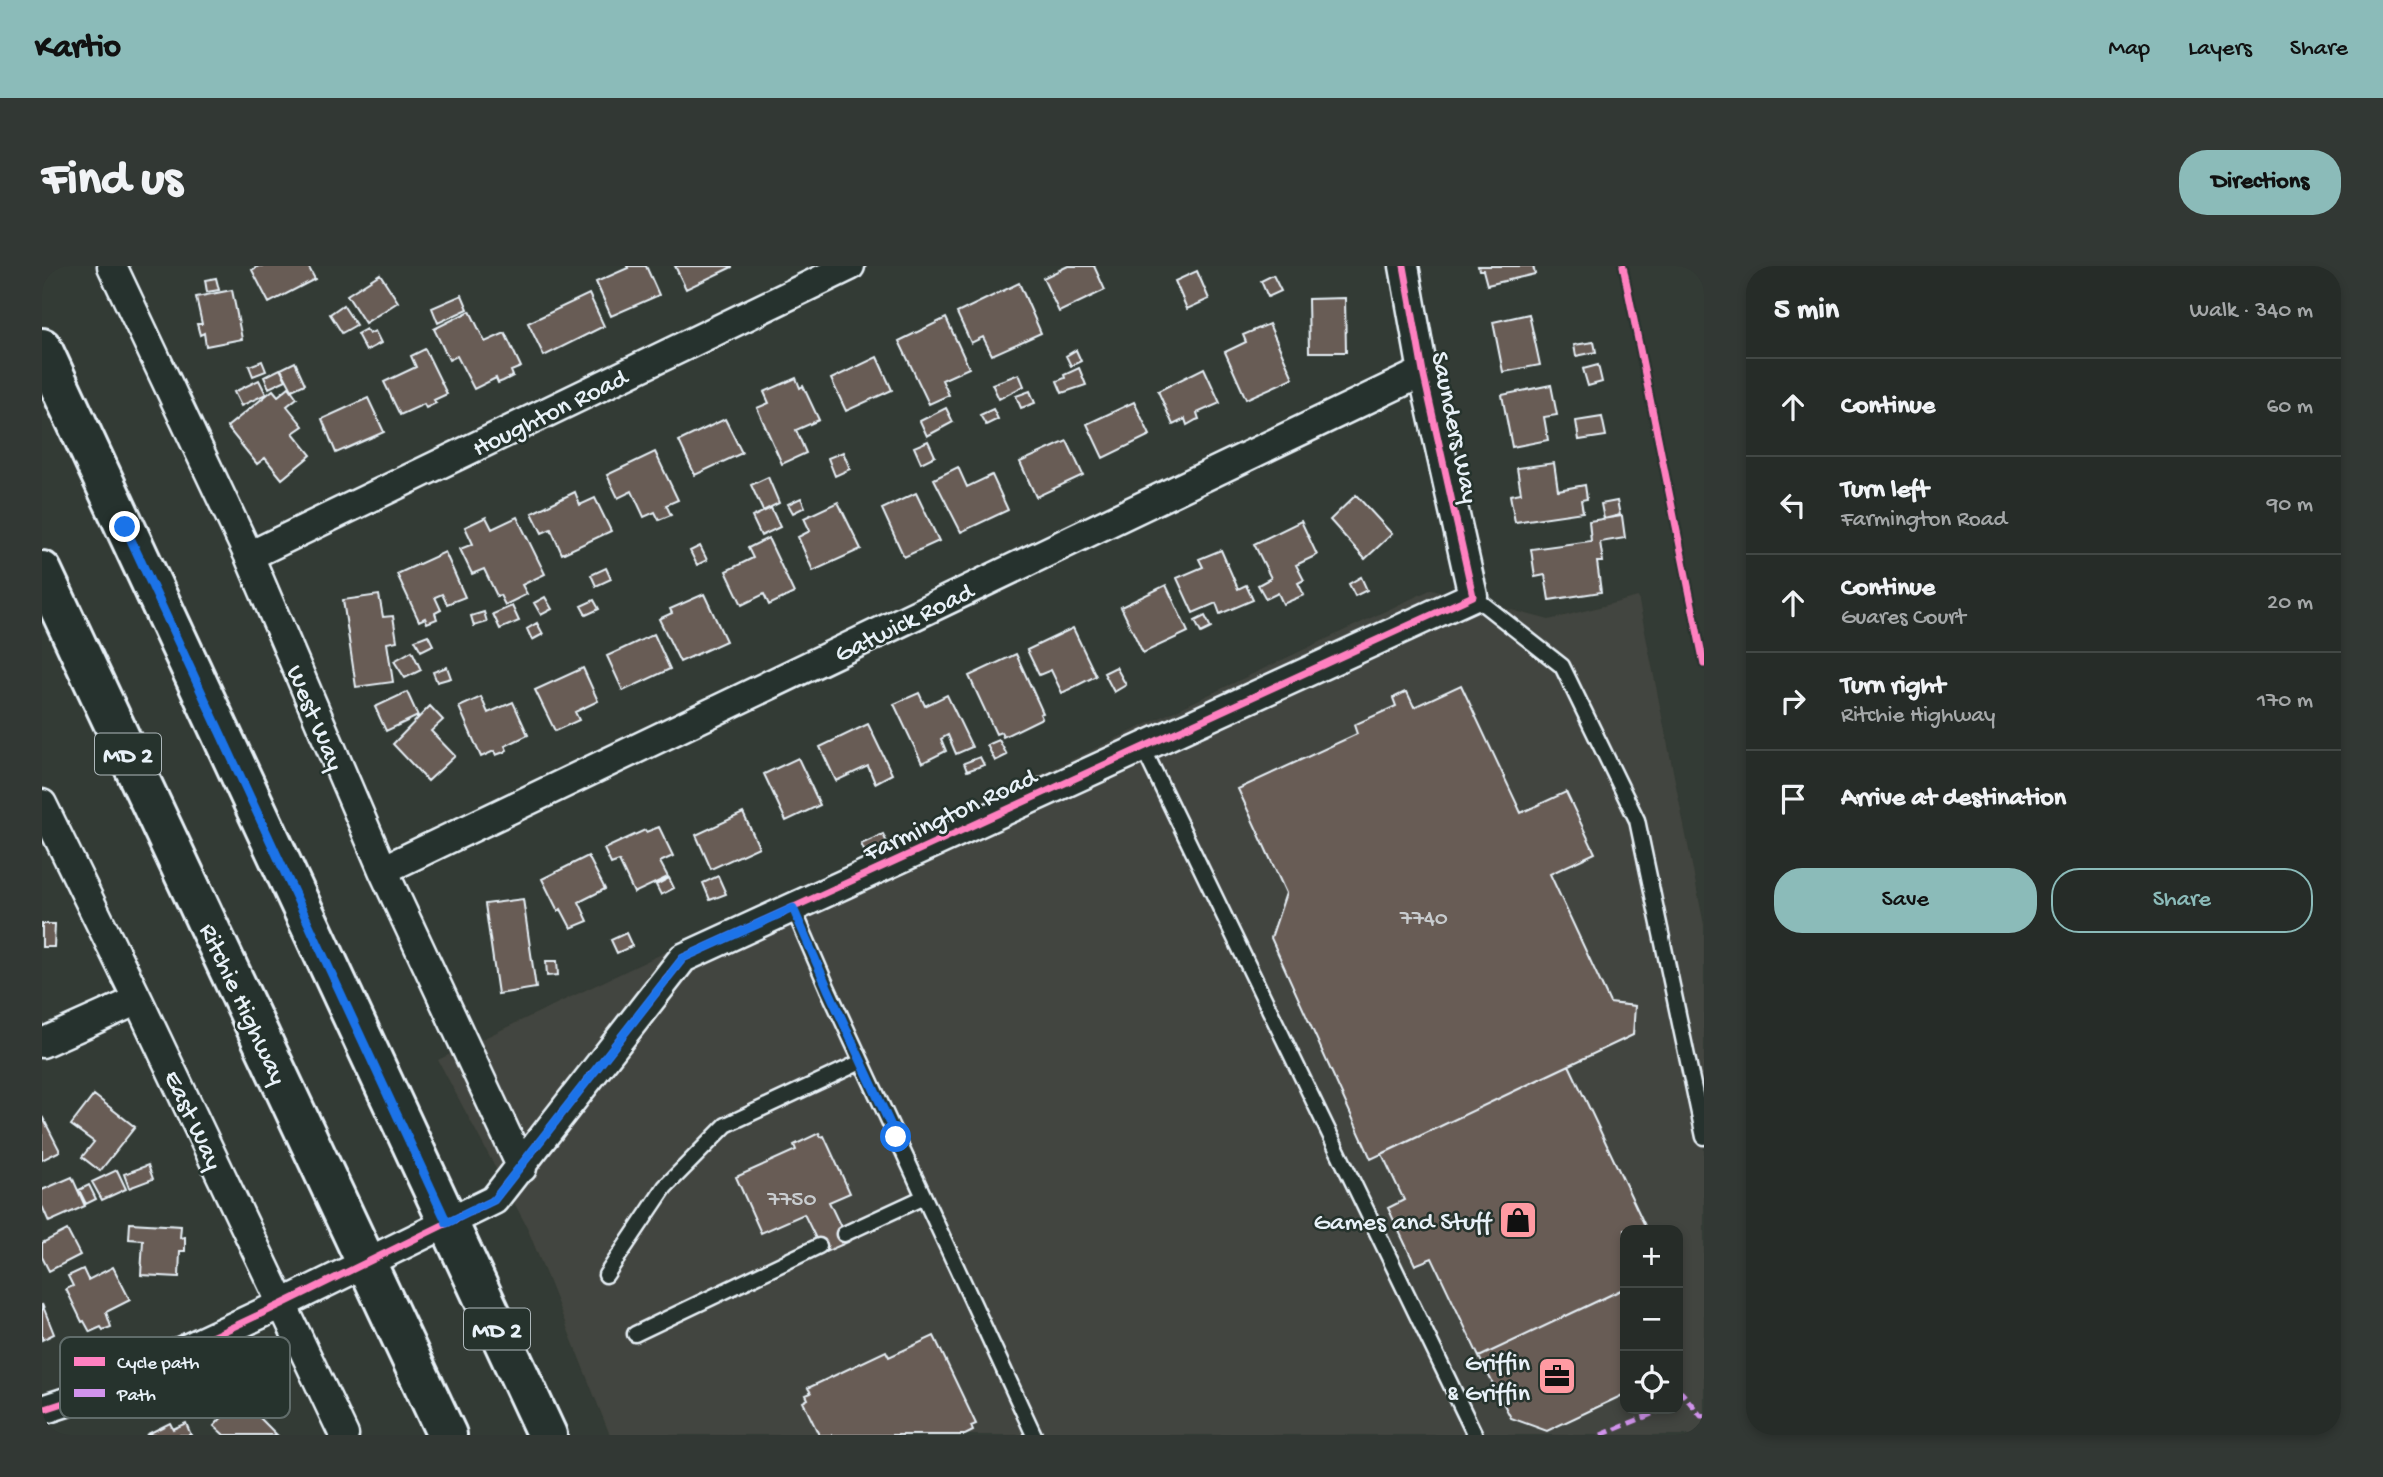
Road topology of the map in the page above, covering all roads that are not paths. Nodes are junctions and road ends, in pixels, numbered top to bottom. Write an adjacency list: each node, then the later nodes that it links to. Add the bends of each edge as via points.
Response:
1 (112, 266): 6 (street, West Way)
2 (850, 266): 6 (street, Houghton Road)
3 (1404, 266): 5 (street, Saunders Way)
4 (42, 348): 19 (main road, MD 2)
5 (1423, 372): 8 (street, Saunders Way); 11 (street, Gatwick Road)
6 (249, 556): 11 (street, West Way)
7 (42, 571): 22 (main road, Ritchie Highway / MD 2)
8 (1473, 596): 9 (street, Farmington Road); 16 (lane, via 1562,666 1637,820)
9 (1143, 748): 12 (street, Farmington Road); 33 (lane)
10 (42, 804): 13 (street, East Way)
11 (383, 870): 17 (street, West Way)
12 (793, 908): 15 (lane); 17 (street, Farmington Road, via 683,958)
13 (138, 1000): 14 (street); 24 (street, East Way)
14 (42, 1043)
15 (861, 1062): 18 (lane); 23 (lane, via 726,1125 665,1187)
16 (1704, 1137)
17 (522, 1168): 19 (street, Farmington Road, via 494,1200)
18 (924, 1198): 20 (lane); 32 (lane)
19 (447, 1223): 22 (street, Farmington Road); 31 (main road, MD 2)
20 (844, 1234)
21 (819, 1246): 25 (lane)
22 (367, 1263): 24 (street, Farmington Road); 30 (main road, Ritchie Highway / MD 2)
23 (606, 1275)
24 (282, 1304): 26 (street, Farmington Road); 29 (street, East Way)
25 (635, 1334)
26 (212, 1337)
27 (60, 1404): 28 (street, Farmington Road)
28 (42, 1410)
29 (344, 1435)
30 (447, 1435)
31 (547, 1435)
32 (1034, 1435)
33 (1475, 1435)

